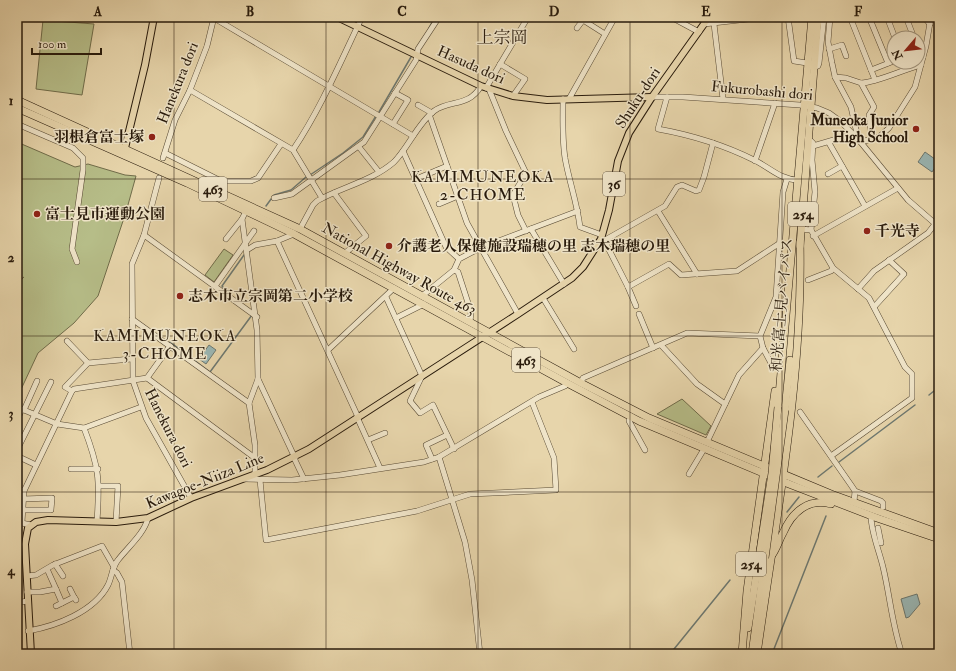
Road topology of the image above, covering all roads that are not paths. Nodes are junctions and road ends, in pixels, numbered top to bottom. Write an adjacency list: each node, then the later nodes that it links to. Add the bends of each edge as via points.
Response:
1 (154, 17): 74 (main road)
2 (337, 17): 23 (main road, Hasuda dori)
3 (362, 17): 23 (street)
4 (439, 17): 32 (street, via 418,49)
5 (528, 17): 36 (street)
6 (615, 17): 29 (street)
7 (671, 17): 26 (street)
8 (710, 17): 26 (main road, Shuku-dori / 36)
9 (766, 17): 24 (street)
10 (812, 17): 35 (highway, 和光富士見バイパス / 254)
11 (818, 17): 38 (highway, 和光富士見バイパス / 254)
12 (824, 17): 38 (street, via 819,63)
13 (830, 17): 31 (street)
14 (850, 17): 39 (street)
15 (869, 17): 34 (street)
16 (887, 17): 27 (street)
17 (906, 17): 28 (street)
18 (924, 17): 22 (street)
19 (931, 17): 22 (street)
20 (214, 18): 45 (street); 47 (street, Hanekura dori, via 207,46)
21 (788, 18): 35 (street, via 794,61)
22 (930, 24): 30 (street)
23 (357, 26): 32 (main road, Hasuda dori); 45 (street)
24 (714, 27): 26 (street); 53 (street)
25 (578, 28): 29 (street, via 583,20)
26 (702, 28): 51 (main road, Shuku-dori / 36)
27 (892, 30)
28 (911, 30)
29 (605, 34): 52 (street)
30 (926, 36)
31 (829, 48): 33 (street, via 842,45); 42 (street)
32 (418, 55): 46 (main road, Hasuda dori); 48 (street)
33 (846, 56)
34 (886, 58)
35 (807, 63): 57 (highway, 和光富士見バイパス / 254)
36 (500, 64): 46 (street); 49 (street, via 525,79)
37 (886, 64): 39 (street)
38 (813, 68): 57 (highway, 和光富士見バイパス / 254)
39 (872, 70): 43 (street)
40 (906, 70): 43 (street)
41 (920, 70): 66 (street, via 915,86 889,128 879,137)
42 (835, 77): 44 (street); 65 (street, via 851,107)
43 (875, 80): 44 (street)
44 (861, 83): 66 (street, via 874,107 868,115)
45 (330, 86): 60 (street); 72 (street, via 310,125)
46 (485, 88): 49 (main road, Hasuda dori); 59 (street, via 466,101 441,108); 99 (street, via 526,173 513,195 518,215)
47 (190, 90): 69 (street); 69 (street, Hanekura dori, via 175,120 164,156 221,181 251,181 258,178)
48 (396, 93): 60 (street); 62 (street, via 408,100)
49 (513, 96): 52 (main road, Hasuda dori)
50 (667, 96): 51 (street, Fukurobashi dori); 53 (street, Fukurobashi dori); 67 (street, via 658,129 694,136)
51 (652, 97): 52 (main road, Hasuda dori); 106 (main road, Shuku-dori / 36, via 623,145)
52 (566, 99): 93 (street, via 562,132 565,158)
53 (724, 99): 55 (street, Fukurobashi dori)
54 (17, 100): 74 (highway, National Highway Route 463 / 463)
55 (774, 103): 57 (street, Fukurobashi dori); 75 (street)
56 (418, 105): 59 (street)
57 (807, 106): 64 (highway, 和光富士見バイパス / 254); 65 (street, Fukurobashi dori, via 829,113); 84 (highway, 和光富士見バイパス / 254)
58 (17, 108): 74 (highway, National Highway Route 463 / 463)
59 (431, 115): 63 (street); 76 (street)
60 (381, 117): 62 (street); 71 (street)
61 (17, 124): 116 (street, via 73,148 83,158 72,249)
62 (393, 124): 63 (street)
63 (413, 136): 73 (street)
64 (809, 139): 70 (street); 98 (highway, 和光富士見バイパス / 254)
65 (858, 139): 66 (street); 68 (street); 85 (street, Fukurobashi dori)
66 (872, 139)
67 (713, 143): 75 (street); 94 (street, via 699,190 677,186 665,206)
68 (829, 143): 70 (street); 77 (street)
69 (281, 144): 72 (street)
70 (813, 146): 100 (street, via 815,192)
71 (358, 147): 78 (street); 83 (street)
72 (293, 150): 83 (street)
73 (403, 151): 78 (street); 81 (street)
74 (124, 152): 92 (highway, National Highway Route 463 / 463); 97 (highway, National Highway Route 463 / 463)
75 (755, 161): 82 (street)
76 (447, 166): 81 (street); 87 (street)
77 (842, 166): 79 (street); 91 (street)
78 (379, 172): 86 (street)
79 (828, 174)
80 (159, 178): 103 (street, Hanekura dori)
81 (416, 179): 114 (street, via 446,247)
82 (787, 179): 84 (street); 110 (street, via 783,192)
83 (310, 180): 88 (street, via 292,194); 89 (street)
84 (798, 180): 120 (highway, 和光富士見バイパス / 254)
85 (898, 188): 91 (street); 96 (street, Fukurobashi dori)
86 (334, 193): 89 (street); 113 (street, via 366,236)
87 (458, 196): 90 (street); 111 (street, via 467,223)
88 (274, 198)
89 (322, 198): 97 (street, via 313,205)
90 (439, 204)
91 (865, 206): 104 (street)
92 (246, 211): 95 (street); 102 (highway, National Highway Route 463 / 463)
93 (578, 211): 99 (street); 106 (street, via 582,229)
94 (658, 211): 106 (street); 119 (street)
95 (242, 219): 105 (street); 109 (street)
96 (937, 226): 115 (street)
97 (300, 229): 113 (highway, National Highway Route 463 / 463)
98 (801, 229): 100 (street); 108 (highway, 和光富士見バイパス / 254)
99 (529, 230): 111 (street); 122 (street)
100 (811, 230): 104 (street)
101 (254, 231): 109 (street)
102 (294, 234): 107 (street); 125 (highway, National Highway Route 463 / 463)
103 (144, 235): 123 (street); 137 (street, Hanekura dori, via 132,264)
104 (814, 236): 117 (street)
105 (226, 239)
106 (602, 240): 122 (main road, Shuku-dori / 36, via 583,267); 124 (street)
107 (277, 242): 112 (street, via 255,245); 147 (street)
108 (800, 242): 164 (highway, 和光富士見バイパス / 254, via 794,330); 191 (highway, via 801,290 798,329)
109 (246, 243): 112 (street); 123 (street)
110 (780, 243): 119 (street, via 737,271); 140 (street, via 776,297)
111 (480, 248): 114 (street); 133 (street)
112 (247, 250): 135 (street)
113 (345, 253): 127 (highway, National Highway Route 463 / 463)
114 (459, 259): 118 (street)
115 (889, 260): 126 (street, via 874,271); 132 (street, via 904,274)
116 (77, 262)
117 (834, 268): 121 (street, via 831,272); 126 (street)
118 (454, 270): 127 (street); 138 (street, via 458,272 471,312)
119 (697, 274): 124 (street, via 681,275 669,264)
120 (790, 276): 150 (highway, via 786,287); 164 (highway, 和光富士見バイパス / 254)
121 (808, 280)
122 (564, 284): 129 (main road, Shuku-dori / 36)
123 (215, 286): 135 (street)
124 (628, 287): 131 (street)
125 (394, 288): 128 (street); 130 (highway, National Highway Route 463 / 463)
126 (858, 289): 132 (street, via 869,298)
127 (422, 296): 138 (highway, National Highway Route 463 / 463)
128 (386, 297): 136 (street); 147 (street)
129 (543, 298): 133 (main road, Shuku-dori / 36); 146 (street)
130 (424, 304): 136 (street); 139 (highway, National Highway Route 463 / 463)
131 (636, 306)
132 (874, 307): 181 (street, via 905,367 912,374 912,398)
133 (518, 314): 139 (main road, Shuku-dori / 36)
134 (639, 314): 144 (street)
135 (257, 317): 153 (street)
136 (396, 318): 151 (street)
137 (132, 319): 143 (street); 148 (street, Hanekura dori)
138 (470, 322): 139 (highway, National Highway Route 463 / 463)
139 (486, 335): 151 (main road, Kawagoe-Niiza Line); 157 (highway, National Highway Route 463 / 463); 158 (highway, National Highway Route 463 / 463)
140 (760, 336): 142 (street, via 687,333); 145 (street)
141 (67, 341): 149 (street)
142 (661, 345): 144 (street); 162 (street, via 697,384)
143 (170, 346): 152 (street); 161 (street)
144 (653, 348): 158 (street, via 584,378)
145 (763, 348): 150 (street, via 770,363); 162 (street, via 739,375)
146 (574, 349)
147 (328, 350): 169 (street)
148 (132, 359): 149 (street); 155 (street, Hanekura dori)
149 (88, 363): 159 (street, via 65,387)
150 (779, 366): 191 (highway)
151 (422, 375): 169 (main road, Kawagoe-Niiza Line); 174 (street, via 410,401 420,413 433,405)
152 (147, 378): 155 (street); 183 (street)
153 (258, 379): 161 (street); 184 (street)
154 (37, 381): 165 (street)
155 (133, 381): 159 (street); 163 (street, Hanekura dori)
156 (51, 382): 167 (street)
157 (567, 383): 160 (street); 168 (highway, National Highway Route 463 / 463)
158 (581, 383): 176 (highway, National Highway Route 463 / 463)
159 (72, 391): 171 (street)
160 (532, 402): 178 (street); 202 (street, via 554,458 556,490 480,493)
161 (249, 403): 183 (street)
162 (725, 404): 176 (street)
163 (141, 407): 172 (street); 201 (street, Hanekura dori)
164 (781, 408): 191 (highway, 和光富士見バイパス / 254, bridge)
165 (24, 410): 167 (street); 170 (street, via 22,409)
166 (800, 412): 181 (street)
167 (35, 415): 171 (street); 177 (street)
168 (631, 416): 176 (highway, National Highway Route 463 / 463); 179 (street, via 629,421)
169 (358, 417): 175 (street); 184 (main road, Kawagoe-Niiza Line)
170 (17, 420)
171 (56, 424): 172 (street); 186 (street)
172 (84, 428): 189 (street)
173 (386, 433): 175 (street)
174 (447, 435): 178 (street); 185 (street, via 426,445)
175 (368, 440): 187 (street)
176 (706, 445): 190 (street); 191 (highway, National Highway Route 463 / 463)
177 (19, 446)
178 (454, 449): 182 (street)
179 (645, 450)
180 (17, 456): 186 (street)
181 (831, 456): 199 (street)
182 (439, 457): 185 (street); 202 (street)
183 (255, 458): 192 (street)
184 (294, 458): 192 (main road, Kawagoe-Niiza Line); 194 (street)
185 (432, 459): 187 (street)
186 (36, 465): 198 (street)
187 (380, 468): 194 (street)
188 (71, 469): 189 (street)
189 (98, 469): 196 (street)
190 (689, 474)
191 (774, 474): 203 (highway, 254); 215 (highway, 254, bridge); 215 (highway, 254); 233 (highway, 254, via 748,584)
192 (255, 475): 193 (main road, Kawagoe-Niiza Line)
193 (244, 479): 195 (street); 201 (main road, Kawagoe-Niiza Line)
194 (304, 479): 195 (street)
195 (260, 480): 202 (street, via 266,540 417,511)
196 (100, 486): 208 (street); 210 (street, via 118,486)
197 (17, 488): 198 (street)
198 (24, 491): 200 (street)
199 (855, 491): 203 (street); 204 (street, via 881,501)
200 (23, 498): 205 (street); 205 (street, via 52,498 51,510)
201 (191, 498): 207 (main road, Kawagoe-Niiza Line)
202 (452, 500): 232 (street, via 468,557)
203 (852, 505): 206 (highway, 254); 213 (highway, 254); 215 (highway, 254, via 822,502 809,504 800,509 788,524 775,551)
204 (883, 507)
205 (23, 510): 209 (street)
206 (871, 516): 214 (highway, 254); 218 (street)
207 (148, 518): 210 (main road, Kawagoe-Niiza Line); 217 (street, via 141,532)
208 (97, 521): 210 (main road, Kawagoe-Niiza Line); 211 (main road, Kawagoe-Niiza Line, via 48,520)
209 (20, 522): 211 (street)
210 (116, 522)
211 (31, 524): 220 (main road, via 25,537)
212 (878, 528): 218 (street, via 885,561)
213 (939, 534)
214 (939, 539)
215 (765, 558): 233 (highway, 254); 234 (highway, 254); 235 (highway, 254)
216 (55, 564): 217 (street, via 102,546); 219 (street); 221 (street)
217 (113, 568): 229 (street, via 108,586 94,602 72,617); 231 (street, via 122,582)
218 (883, 568): 236 (street, via 894,629)
219 (47, 569): 220 (street, via 36,575); 222 (street)
220 (26, 576): 224 (main road)
221 (63, 576)
222 (56, 588): 224 (street); 227 (street)
223 (70, 589): 227 (street, via 75,599)
224 (27, 592): 225 (main road)
225 (27, 601): 226 (street); 229 (main road)
226 (17, 603)
227 (62, 603): 228 (street)
228 (56, 606)
229 (28, 631): 230 (main road)
230 (31, 654)
231 (130, 654)
232 (480, 654)
233 (743, 654)
234 (752, 654)
235 (757, 654)
236 (902, 654)

